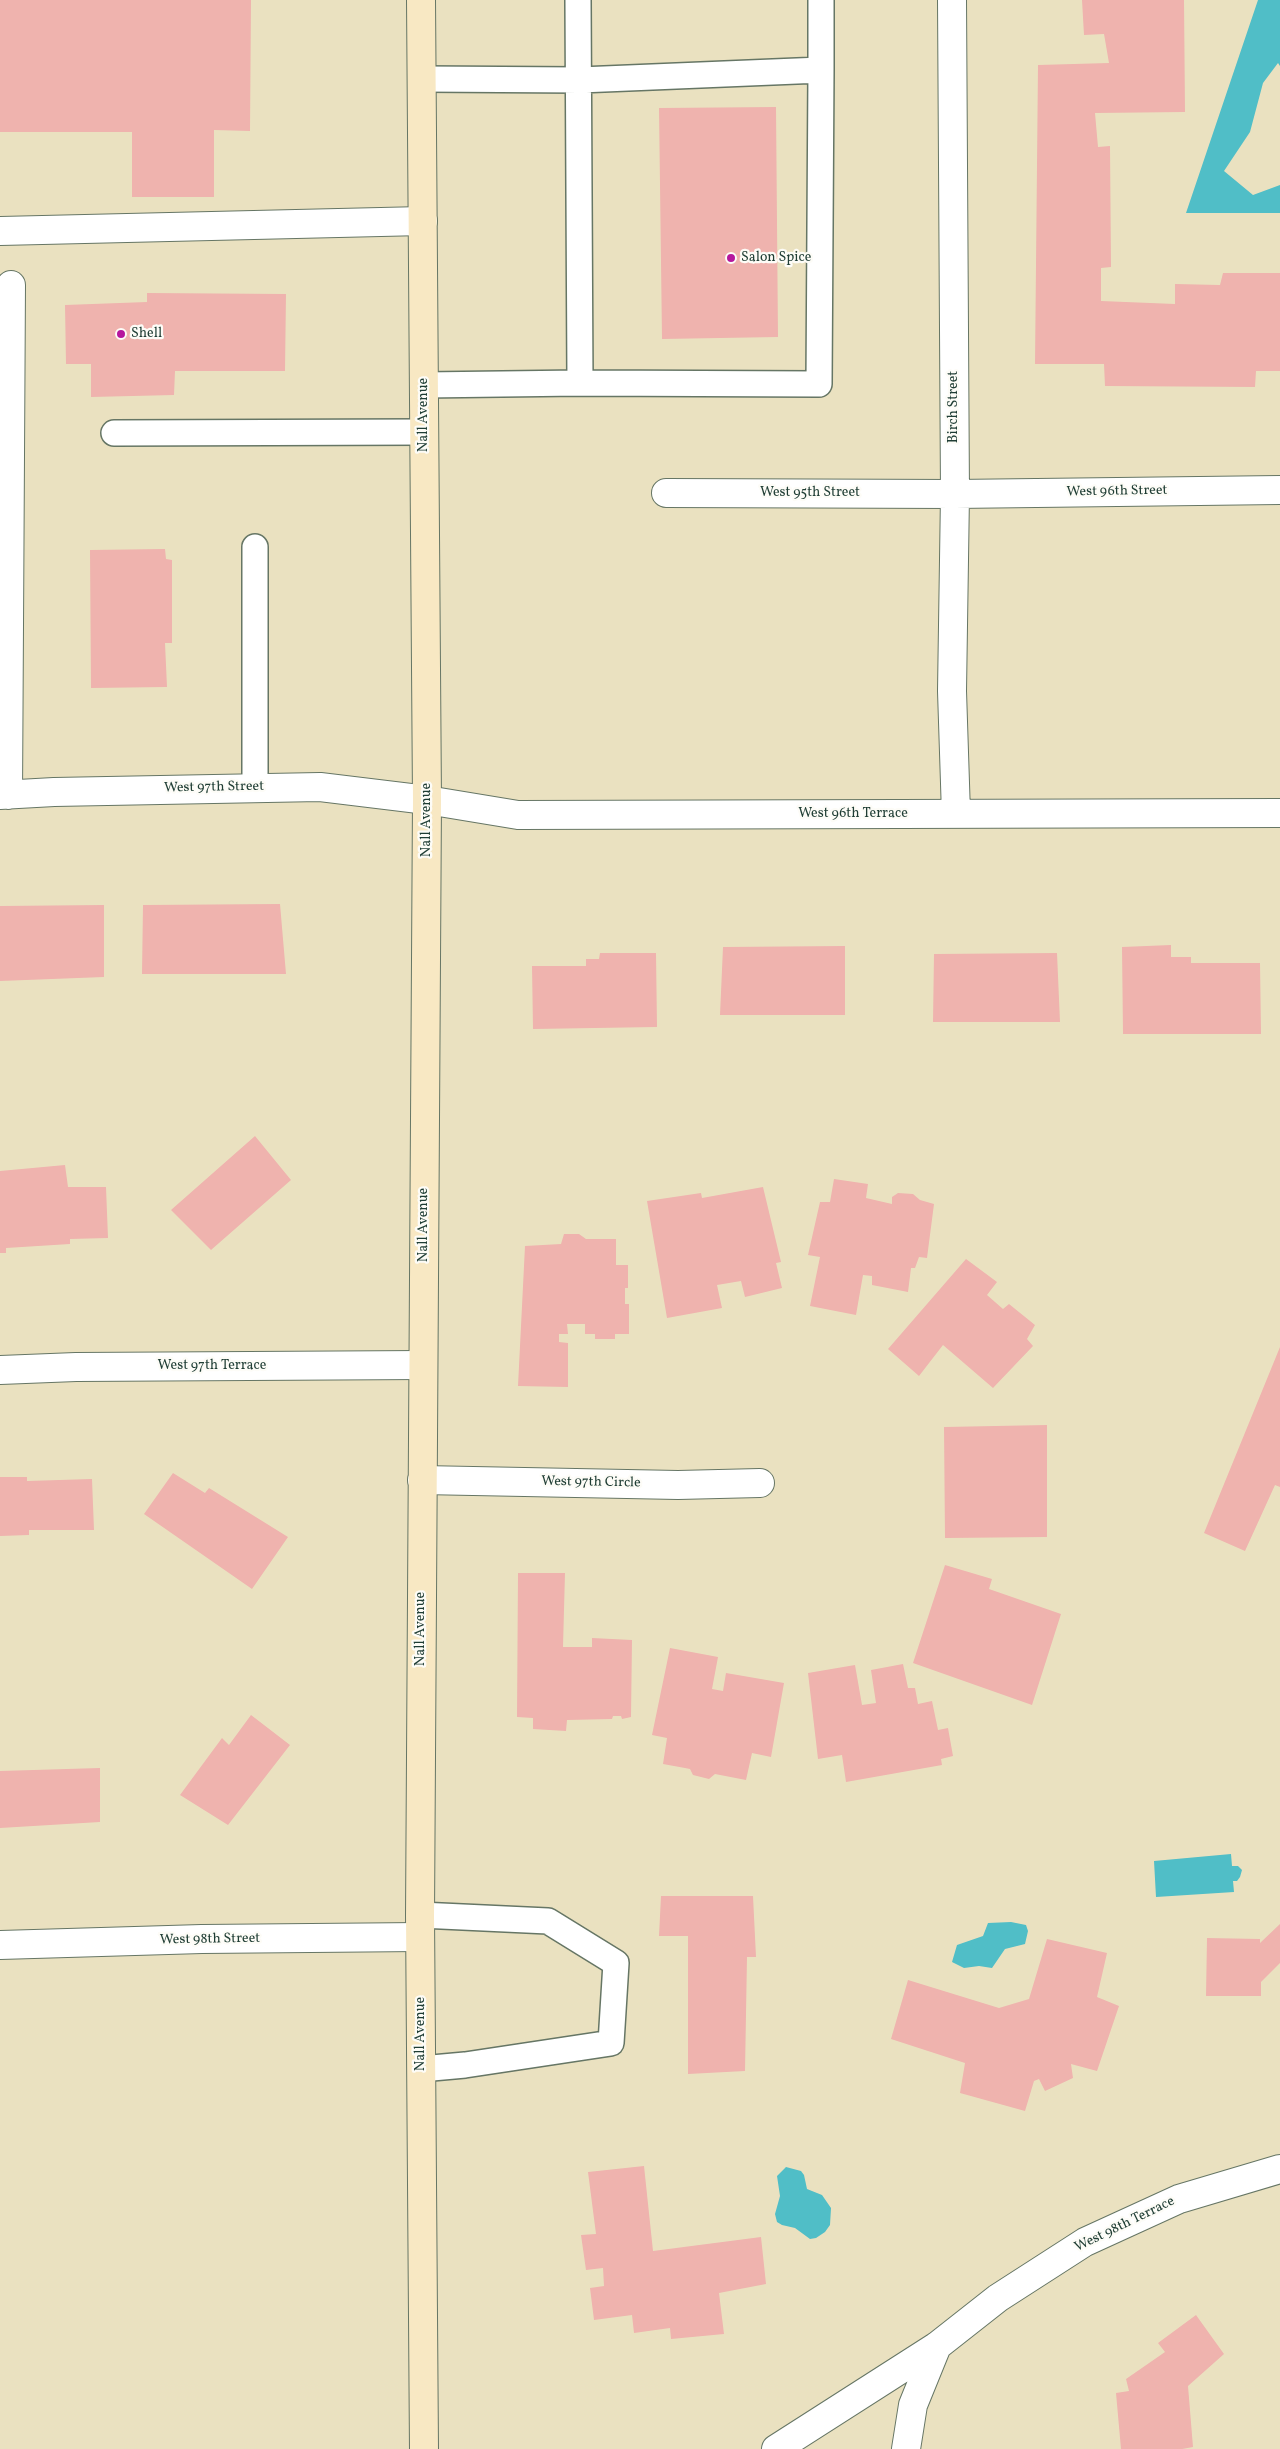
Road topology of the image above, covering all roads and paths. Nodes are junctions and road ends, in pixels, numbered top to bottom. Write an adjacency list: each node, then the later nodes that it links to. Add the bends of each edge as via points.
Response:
1 (421, 0): 6 (main road, Nall Avenue)
2 (578, 0): 7 (lane)
3 (820, 0): 5 (lane)
4 (952, 0): 17 (street, Birch Street)
5 (821, 70): 7 (lane); 11 (lane, via 819,384)
6 (422, 79): 7 (lane); 8 (main road, Nall Avenue)
7 (580, 80): 11 (lane)
8 (423, 221): 9 (street); 12 (main road, Nall Avenue)
9 (0, 231)
10 (11, 285): 20 (street)
11 (580, 383): 12 (lane)
12 (424, 385): 13 (main road, Nall Avenue)
13 (424, 432): 14 (lane); 21 (main road, Nall Avenue)
14 (114, 433)
15 (1280, 490): 17 (street, West 96th Street)
16 (666, 492): 17 (street, West 95th Street)
17 (955, 494): 23 (street, Birch Street, via 952,691)
18 (254, 547): 19 (lane)
19 (254, 787): 20 (street, West 97th Street); 21 (street, West 97th Street, via 320,787)
20 (4, 795)
21 (427, 800): 23 (street, West 96th Terrace, via 518,815); 24 (main road, Nall Avenue)
22 (1280, 813): 23 (street, West 96th Terrace)
23 (956, 814)
24 (423, 1365): 25 (street, West 97th Terrace); 26 (main road, Nall Avenue)
25 (0, 1370)
26 (422, 1480): 27 (street, West 97th Circle, via 678,1485); 28 (main road, Nall Avenue)
27 (760, 1483)
28 (420, 1926): 29 (street, West 98th Street, via 202,1939); 30 (main road, Nall Avenue); 30 (lane, via 548,1921 616,1963 611,2044)
29 (0, 1944)
30 (421, 2069): 33 (main road, Nall Avenue)
31 (1280, 2169): 32 (street, West 98th Terrace, via 1179,2199 1085,2242 998,2298)
32 (936, 2346): 34 (street, West 98th Terrace); 35 (street, via 912,2405)
33 (424, 2449)
34 (776, 2449)
35 (906, 2449)

